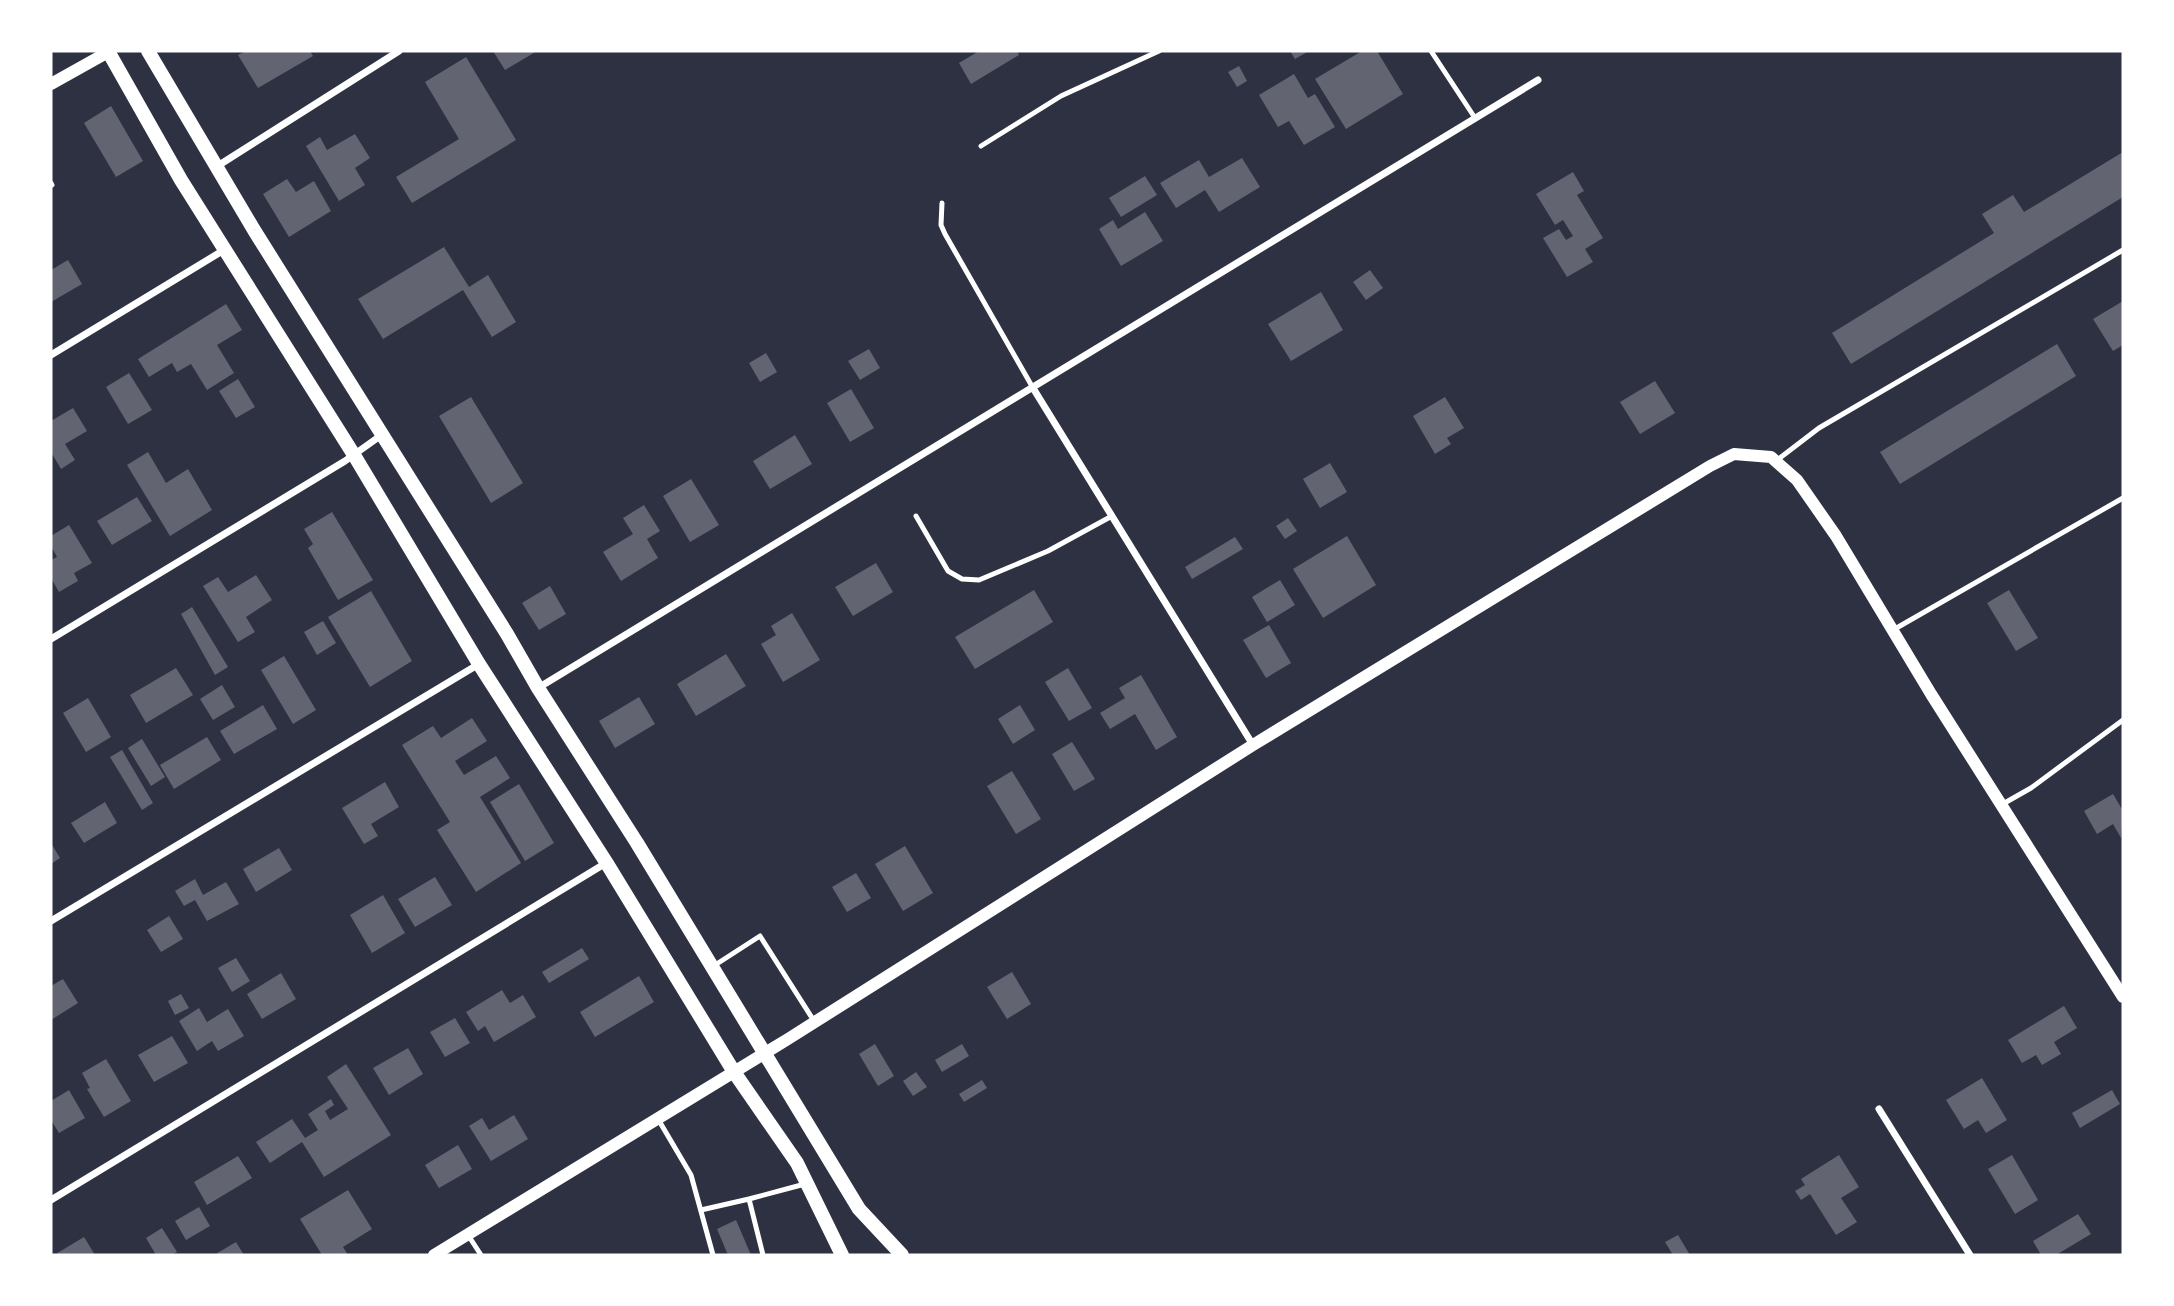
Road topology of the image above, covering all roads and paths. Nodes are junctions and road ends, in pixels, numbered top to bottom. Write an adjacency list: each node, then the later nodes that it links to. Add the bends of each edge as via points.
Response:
1 (108, 51): 7 (street); 12 (main road)
2 (148, 51): 10 (main road)
3 (399, 51): 10 (street)
4 (1158, 51): 9 (lane, via 1061,96)
5 (1432, 51): 8 (lane)
6 (1538, 80): 8 (street)
7 (51, 84)
8 (1475, 118): 15 (street)
9 (981, 146)
10 (216, 167): 16 (main road)
11 (942, 203): 15 (lane, via 945,234)
12 (225, 249): 14 (street); 17 (main road)
13 (2123, 250): 18 (lane, via 1819,428)
14 (51, 355)
15 (1033, 387): 21 (street); 25 (street)
16 (383, 434): 17 (street); 25 (main road)
17 (354, 455): 23 (street); 24 (main road)
18 (1776, 461): 22 (street, via 1797,480 1836,536); 27 (street, via 1734,454 1710,466)
19 (2123, 498): 22 (lane)
20 (916, 516): 21 (lane, via 948,571 961,579 979,580 1048,551)
21 (1112, 516): 27 (street)
22 (1893, 630): 28 (street)
23 (51, 639)
24 (479, 664): 29 (main road); 30 (street)
25 (538, 688): 31 (main road)
26 (2123, 720): 28 (lane)
27 (1253, 745): 33 (street)
28 (2001, 805): 32 (street)
29 (606, 862): 35 (main road); 40 (street)
30 (51, 921)
31 (712, 967): 33 (lane, via 760,936); 34 (main road)
32 (2123, 998)
33 (814, 1021): 34 (street)
34 (764, 1053): 35 (street); 48 (main road, via 859,1209)
35 (734, 1072): 37 (street); 38 (main road)
36 (1879, 1109): 49 (street)
37 (658, 1119): 41 (lane, via 691,1175); 42 (street)
38 (808, 1183): 39 (lane); 47 (main road)
39 (749, 1199): 41 (lane); 46 (lane)
40 (51, 1200)
41 (701, 1210): 45 (lane)
42 (468, 1235): 43 (street); 44 (lane)
43 (434, 1255)
44 (481, 1255)
45 (713, 1255)
46 (763, 1255)
47 (842, 1255)
48 (902, 1255)
49 (1970, 1255)

